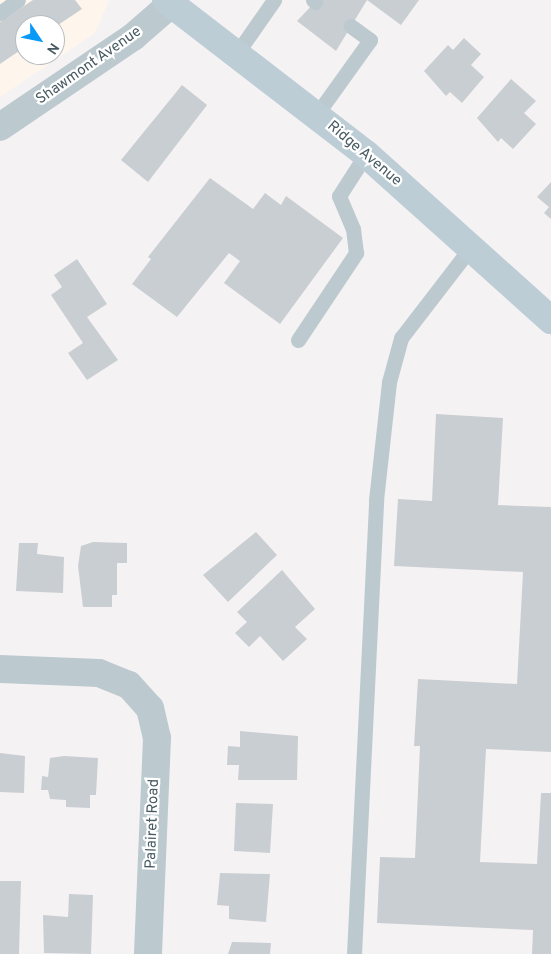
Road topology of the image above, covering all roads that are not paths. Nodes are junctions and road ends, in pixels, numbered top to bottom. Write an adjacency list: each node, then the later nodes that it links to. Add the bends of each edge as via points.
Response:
1 (18, 0): 4 (lane)
2 (274, 0): 6 (lane)
3 (170, 1): 6 (main road, Ridge Avenue); 8 (street, Shawmont Avenue, via 133,37)
4 (0, 13)
5 (351, 26): 7 (lane, via 370,40)
6 (237, 53): 7 (main road, Ridge Avenue)
7 (317, 114): 9 (main road, Ridge Avenue)
8 (0, 127)
9 (366, 154): 10 (main road, Ridge Avenue); 12 (lane, via 339,196 356,241 354,259)
10 (471, 247): 11 (main road, Ridge Avenue); 15 (lane, via 401,338 389,382 376,500)
11 (551, 320)
12 (298, 340)
13 (0, 669): 14 (street, Palairet Road, via 99,673 117,678 142,697 156,722)
14 (148, 954)
15 (354, 954)

